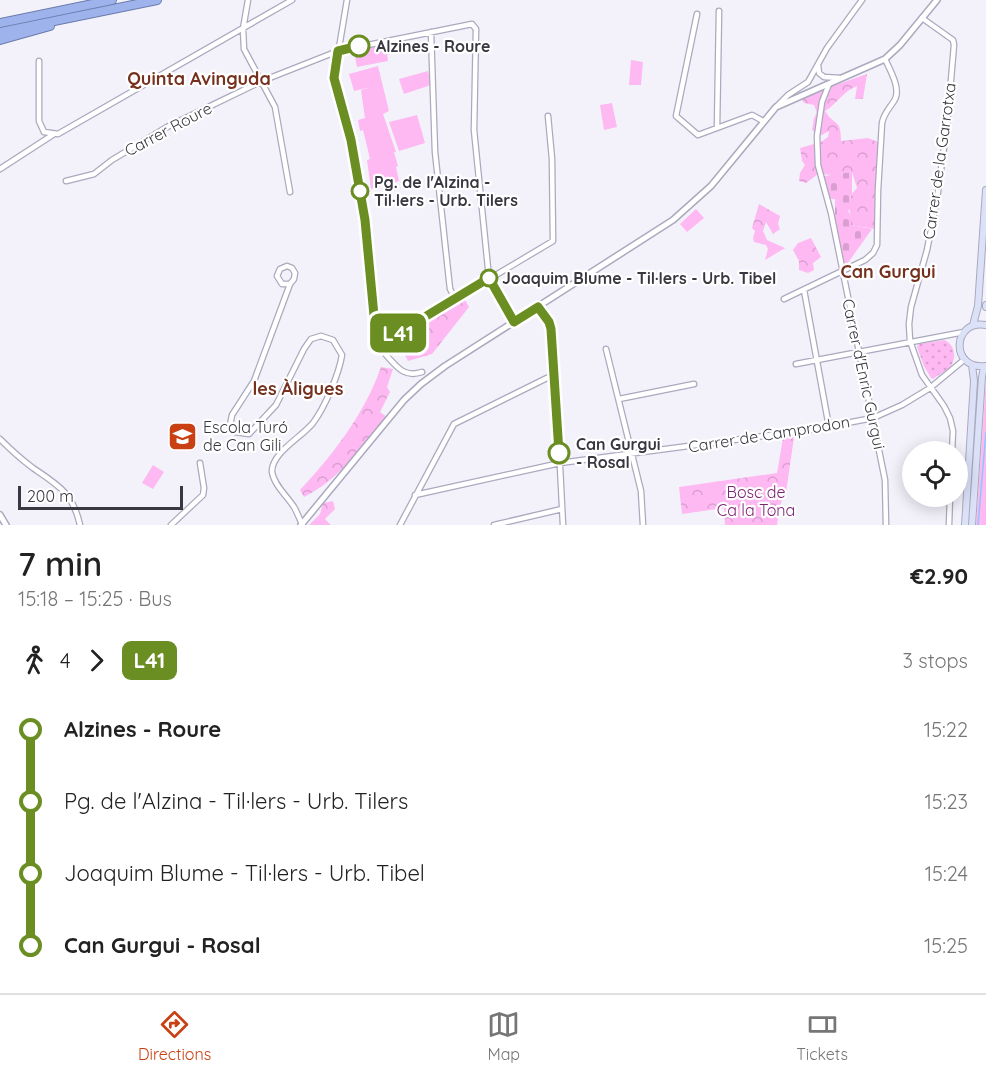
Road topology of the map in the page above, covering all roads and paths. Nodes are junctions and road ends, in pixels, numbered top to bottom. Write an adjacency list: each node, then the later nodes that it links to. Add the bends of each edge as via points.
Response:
1 (112, 0): 12 (highway)
2 (157, 0): 9 (highway)
3 (248, 0): 13 (street)
4 (292, 0): 13 (street)
5 (347, 0): 17 (street)
6 (862, 0): 18 (street)
7 (937, 0): 11 (street)
8 (719, 11): 29 (street)
9 (97, 12): 14 (highway); 16 (highway)
10 (697, 14): 29 (street, via 676,116 698,135)
11 (922, 18): 19 (street); 47 (street, Carrer de la Garrotxa, via 953,40 954,45 937,199 911,307)
12 (0, 23)
13 (243, 29): 22 (street, via 244,49); 30 (street)
14 (0, 32)
15 (431, 32): 17 (street, Carrer Roure); 36 (street, Carrer Roure, via 472,24 476,29 474,130); 39 (street, via 435,152 450,289)
16 (0, 40)
17 (338, 51): 22 (street, Carrer Roure); 46 (street, via 334,78 351,140 365,220 376,337)
18 (820, 59): 21 (street, via 819,73 824,77); 23 (street)
19 (885, 59): 21 (street); 35 (street, via 897,91 882,123 877,245 866,260)
20 (39, 61): 30 (street, via 39,121 44,132)
21 (846, 77): 24 (street)
22 (262, 81): 32 (street, Carrer Roure, via 167,127 94,174); 34 (street, via 275,107)
23 (808, 82): 25 (street); 26 (street)
24 (829, 84): 25 (street); 35 (street, Carrer d'Enric Gurgui, via 817,136 818,165)
25 (814, 90): 26 (street)
26 (776, 107): 28 (street)
27 (548, 116): 36 (street, via 553,242)
28 (764, 121): 29 (street, via 752,115); 41 (street, via 711,186 673,220)
29 (717, 128)
30 (54, 134): 31 (street)
31 (0, 169)
32 (66, 181)
33 (986, 190): 43 (main road, via 978,306)
34 (290, 192)
35 (843, 272): 38 (street); 49 (street, Carrer d'Enric Gurgui)
36 (489, 278): 39 (street); 42 (street)
37 (290, 284): 71 (street, via 254,381 232,415 230,425 235,432 249,434 276,405 311,339 321,336 333,340 342,355 340,370 314,422 279,455 272,473)
38 (804, 290): 40 (street); 51 (street)
39 (455, 298): 46 (street)
40 (784, 299)
41 (538, 307): 42 (street); 56 (street, via 551,329)
42 (514, 322): 71 (street, via 445,366 404,400)
43 (973, 325): 44 (main road); 45 (main road)
44 (986, 325)
45 (964, 332): 47 (street); 50 (main road, via 960,350)
46 (385, 341): 55 (street, via 386,355 396,366 413,375)
47 (910, 341): 49 (street); 58 (street, Carrer de la Garrotxa)
48 (606, 349): 59 (street)
49 (859, 351): 51 (street); 60 (street, Carrer d'Enric Gurgui)
50 (965, 359): 53 (main road); 58 (street, Carrer de Camprodon)
51 (817, 360): 52 (street); 61 (street)
52 (796, 364)
53 (972, 365): 54 (main road); 81 (main road)
54 (985, 366): 82 (main road)
55 (422, 372)
56 (555, 374): 65 (street); 67 (street, via 454,424)
57 (694, 384): 59 (street)
58 (930, 388): 60 (street, Carrer de Camprodon); 63 (street, Carrer de la Garrotxa, via 950,418)
59 (619, 399): 64 (street)
60 (873, 418): 61 (street, Carrer de Camprodon); 79 (street, Carrer d'Enric Gurgui, via 885,480)
61 (829, 427): 64 (street, Carrer de Camprodon)
62 (0, 439): 73 (street, via 62,487 73,502)
63 (953, 441)
64 (632, 454): 65 (street, Carrer de Camprodon); 78 (street, via 641,491)
65 (560, 463): 67 (street, Carrer de Camprodon); 69 (street)
66 (200, 464): 74 (street, via 203,495)
67 (415, 495): 75 (street)
68 (950, 507): 80 (street)
69 (562, 509): 76 (street); 77 (street)
70 (0, 515): 72 (street)
71 (302, 524)
72 (6, 525)
73 (80, 525)
74 (171, 525)
75 (400, 525)
76 (494, 525)
77 (563, 525)
78 (643, 525)
79 (886, 525)
80 (949, 525)
81 (965, 525)
82 (972, 525)

